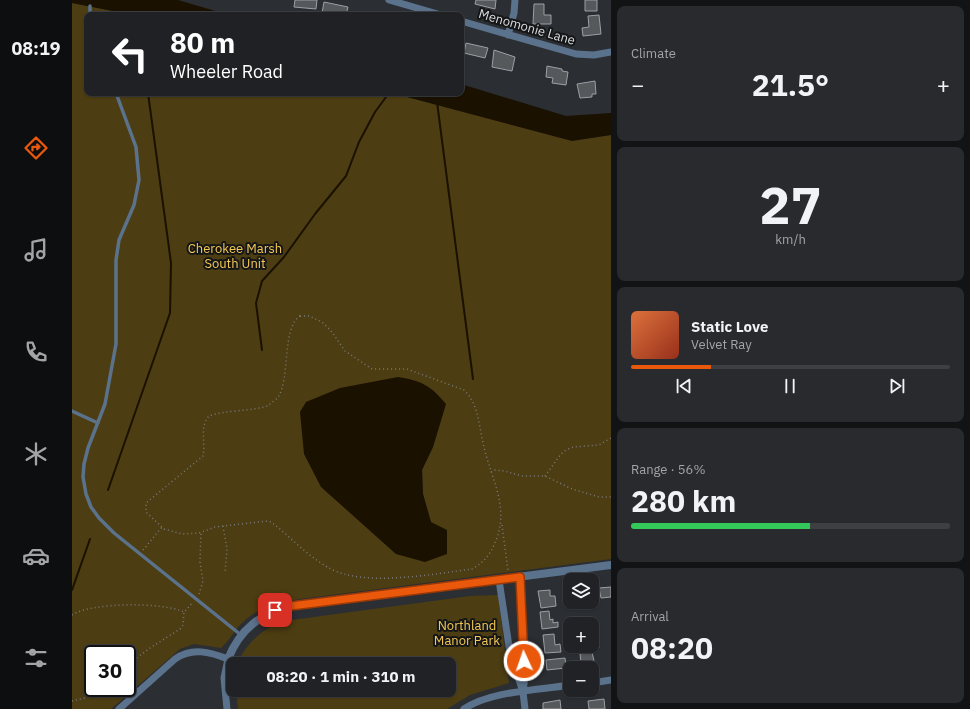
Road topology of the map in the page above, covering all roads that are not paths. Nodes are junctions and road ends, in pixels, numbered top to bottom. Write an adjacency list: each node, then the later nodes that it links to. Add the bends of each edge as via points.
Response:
1 (389, 0): 5 (street)
2 (515, 0): 7 (street)
3 (90, 6): 4 (lane)
4 (90, 12)
5 (431, 12)
6 (464, 22): 7 (street, Menomonie Lane)
7 (508, 35): 8 (street, Menomonie Lane, via 576,54 594,55)
8 (611, 52)
9 (117, 96): 11 (lane, via 136,147 139,180 134,205 118,240 116,344)
10 (72, 411): 11 (lane)
11 (98, 424): 15 (lane, via 84,464 86,494 98,518)
12 (611, 565): 13 (street)
13 (520, 577): 14 (street); 22 (street, via 525,675)
14 (499, 580): 15 (street, via 291,606 262,616); 22 (street, via 510,653)
15 (241, 635): 16 (street)
16 (229, 657)
17 (226, 658): 25 (street, via 199,651 181,655)
18 (226, 668): 23 (street)
19 (611, 680): 20 (street)
20 (599, 681)
21 (563, 687): 22 (street)
22 (523, 692): 27 (street, via 490,698); 28 (street)
23 (226, 694)
24 (226, 697): 26 (street)
25 (119, 709)
26 (228, 709)
27 (464, 709)
28 (525, 709)

